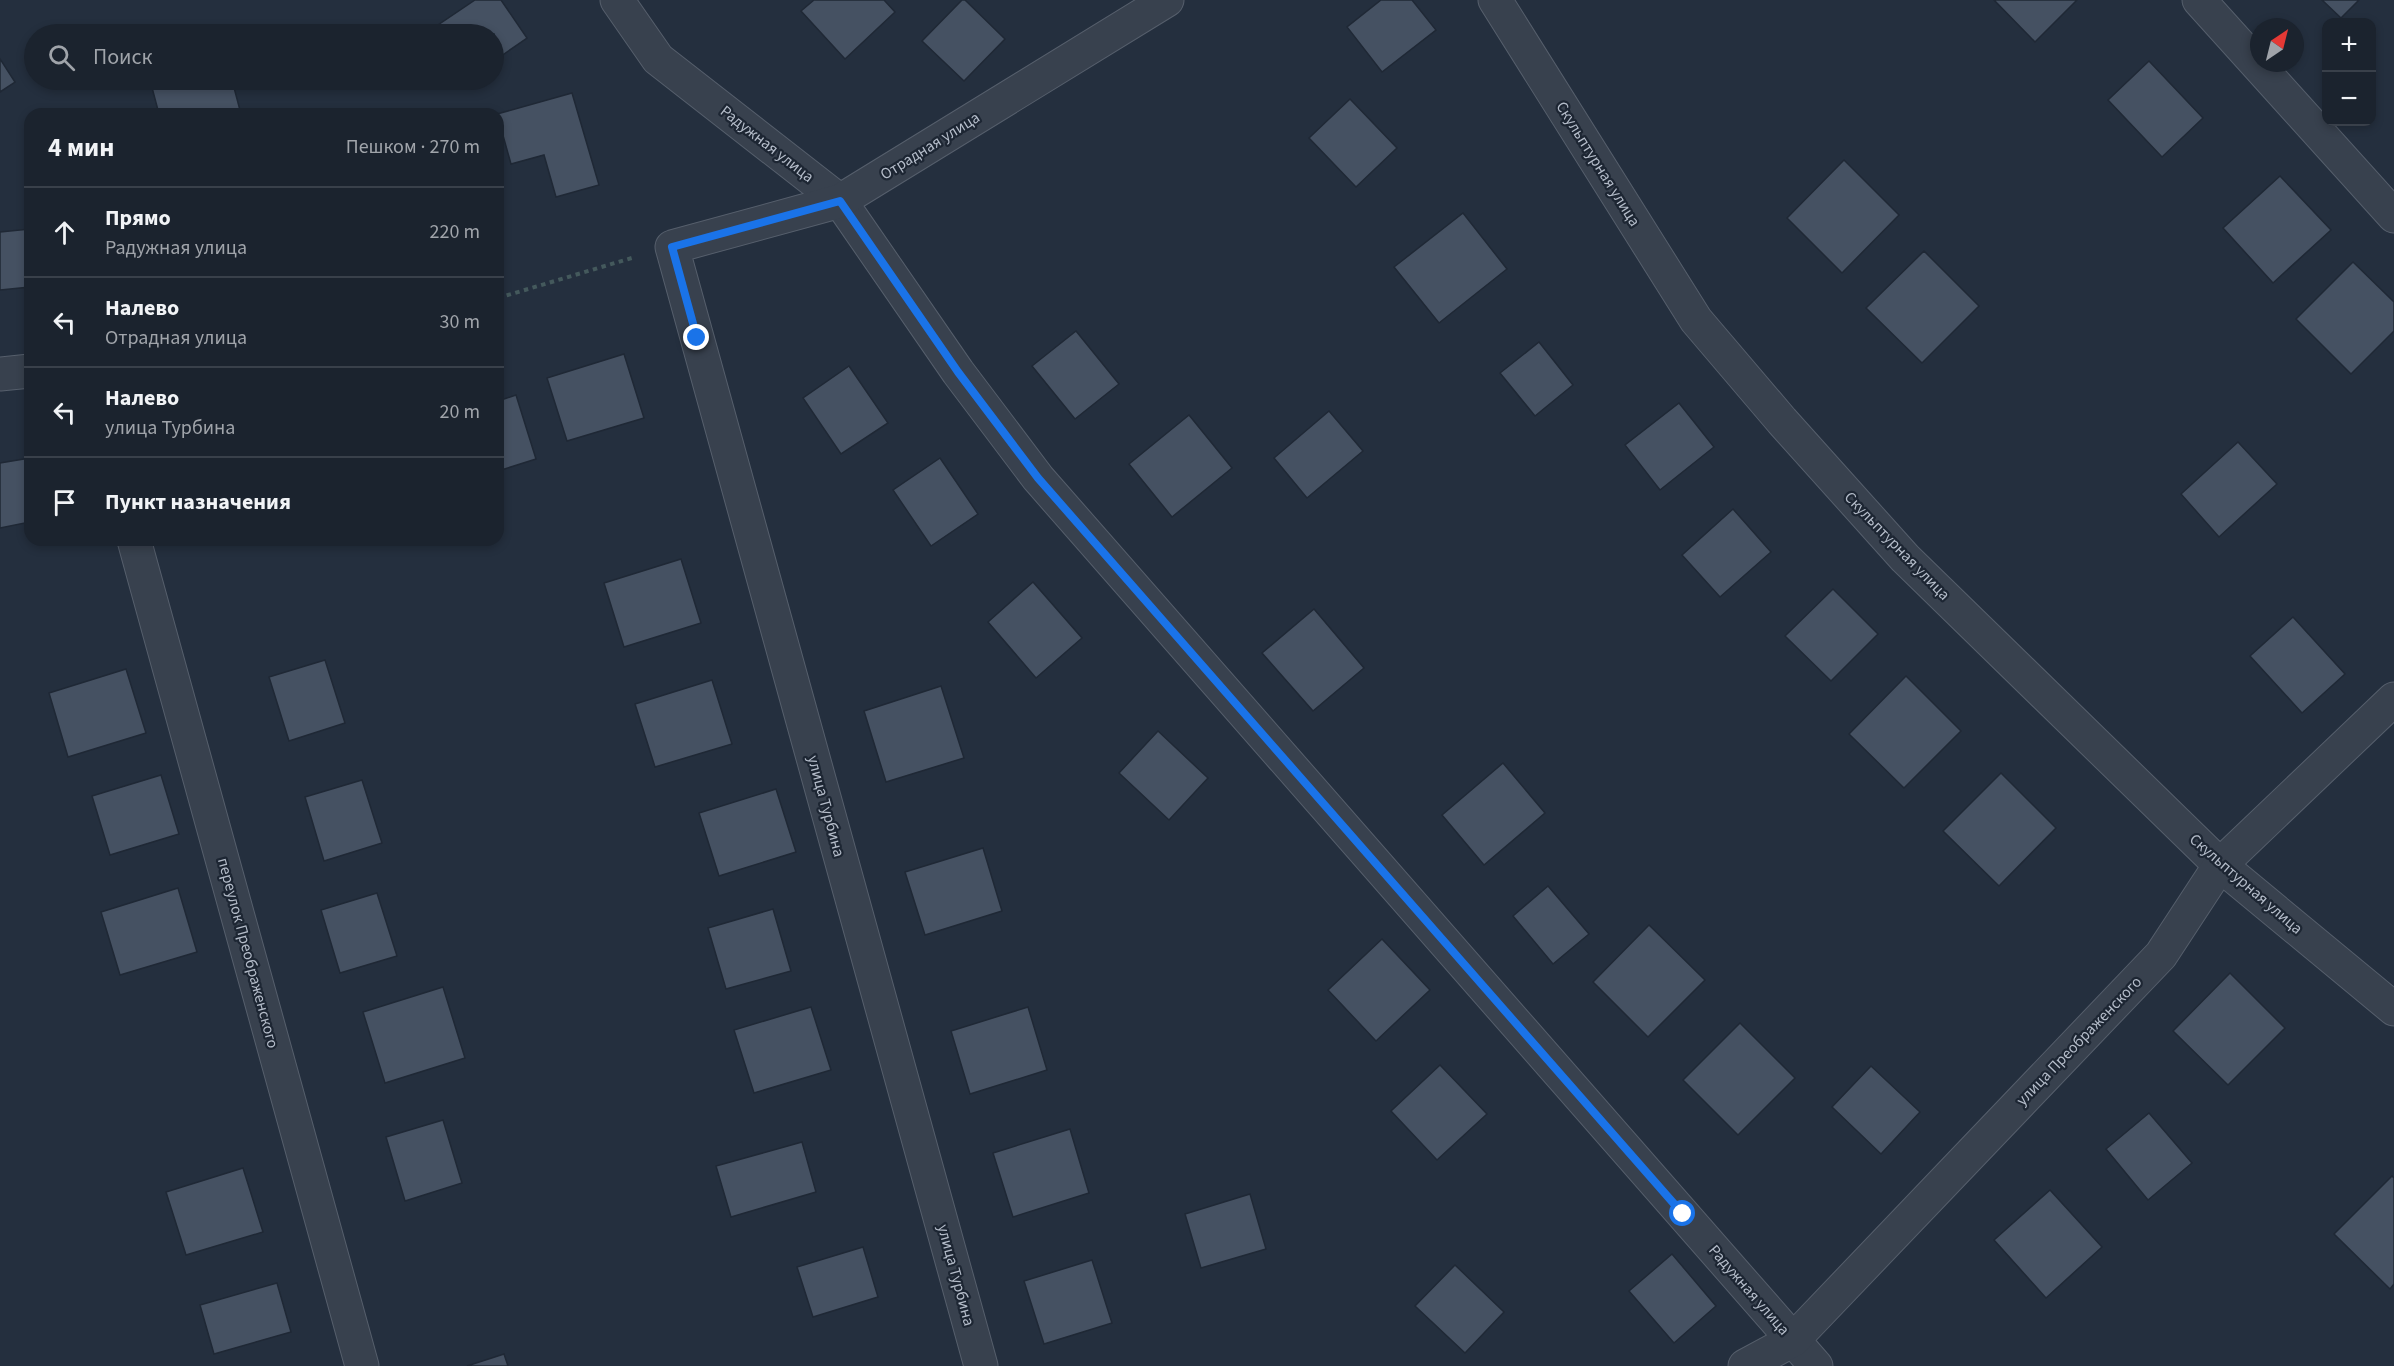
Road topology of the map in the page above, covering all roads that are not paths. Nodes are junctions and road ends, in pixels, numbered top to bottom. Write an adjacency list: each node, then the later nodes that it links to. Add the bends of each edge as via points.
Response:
1 (617, 0): 5 (street, Радужная улица, via 658,59)
2 (1167, 0): 5 (street, Отрадная улица)
3 (1495, 0): 12 (street, Скульптурная улица, via 1696,320 1905,558)
4 (2199, 0): 6 (street)
5 (840, 201): 7 (street, Отрадная улица); 14 (street, Радужная улица, via 958,372 1038,478)
6 (2394, 216)
7 (672, 247): 16 (street, улица Турбина)
8 (24, 372): 9 (street)
9 (0, 374)
10 (136, 546): 15 (street, переулок Преображенского)
11 (2394, 699): 12 (street, улица Преображенского)
12 (2220, 865): 13 (street, Скульптурная улица); 14 (street, улица Преображенского, via 2161,955)
13 (2394, 1009)
14 (1793, 1340): 17 (street, улица Преображенского); 18 (street, Радужная улица)
15 (362, 1366)
16 (981, 1366)
17 (1745, 1366)
18 (1816, 1366)

